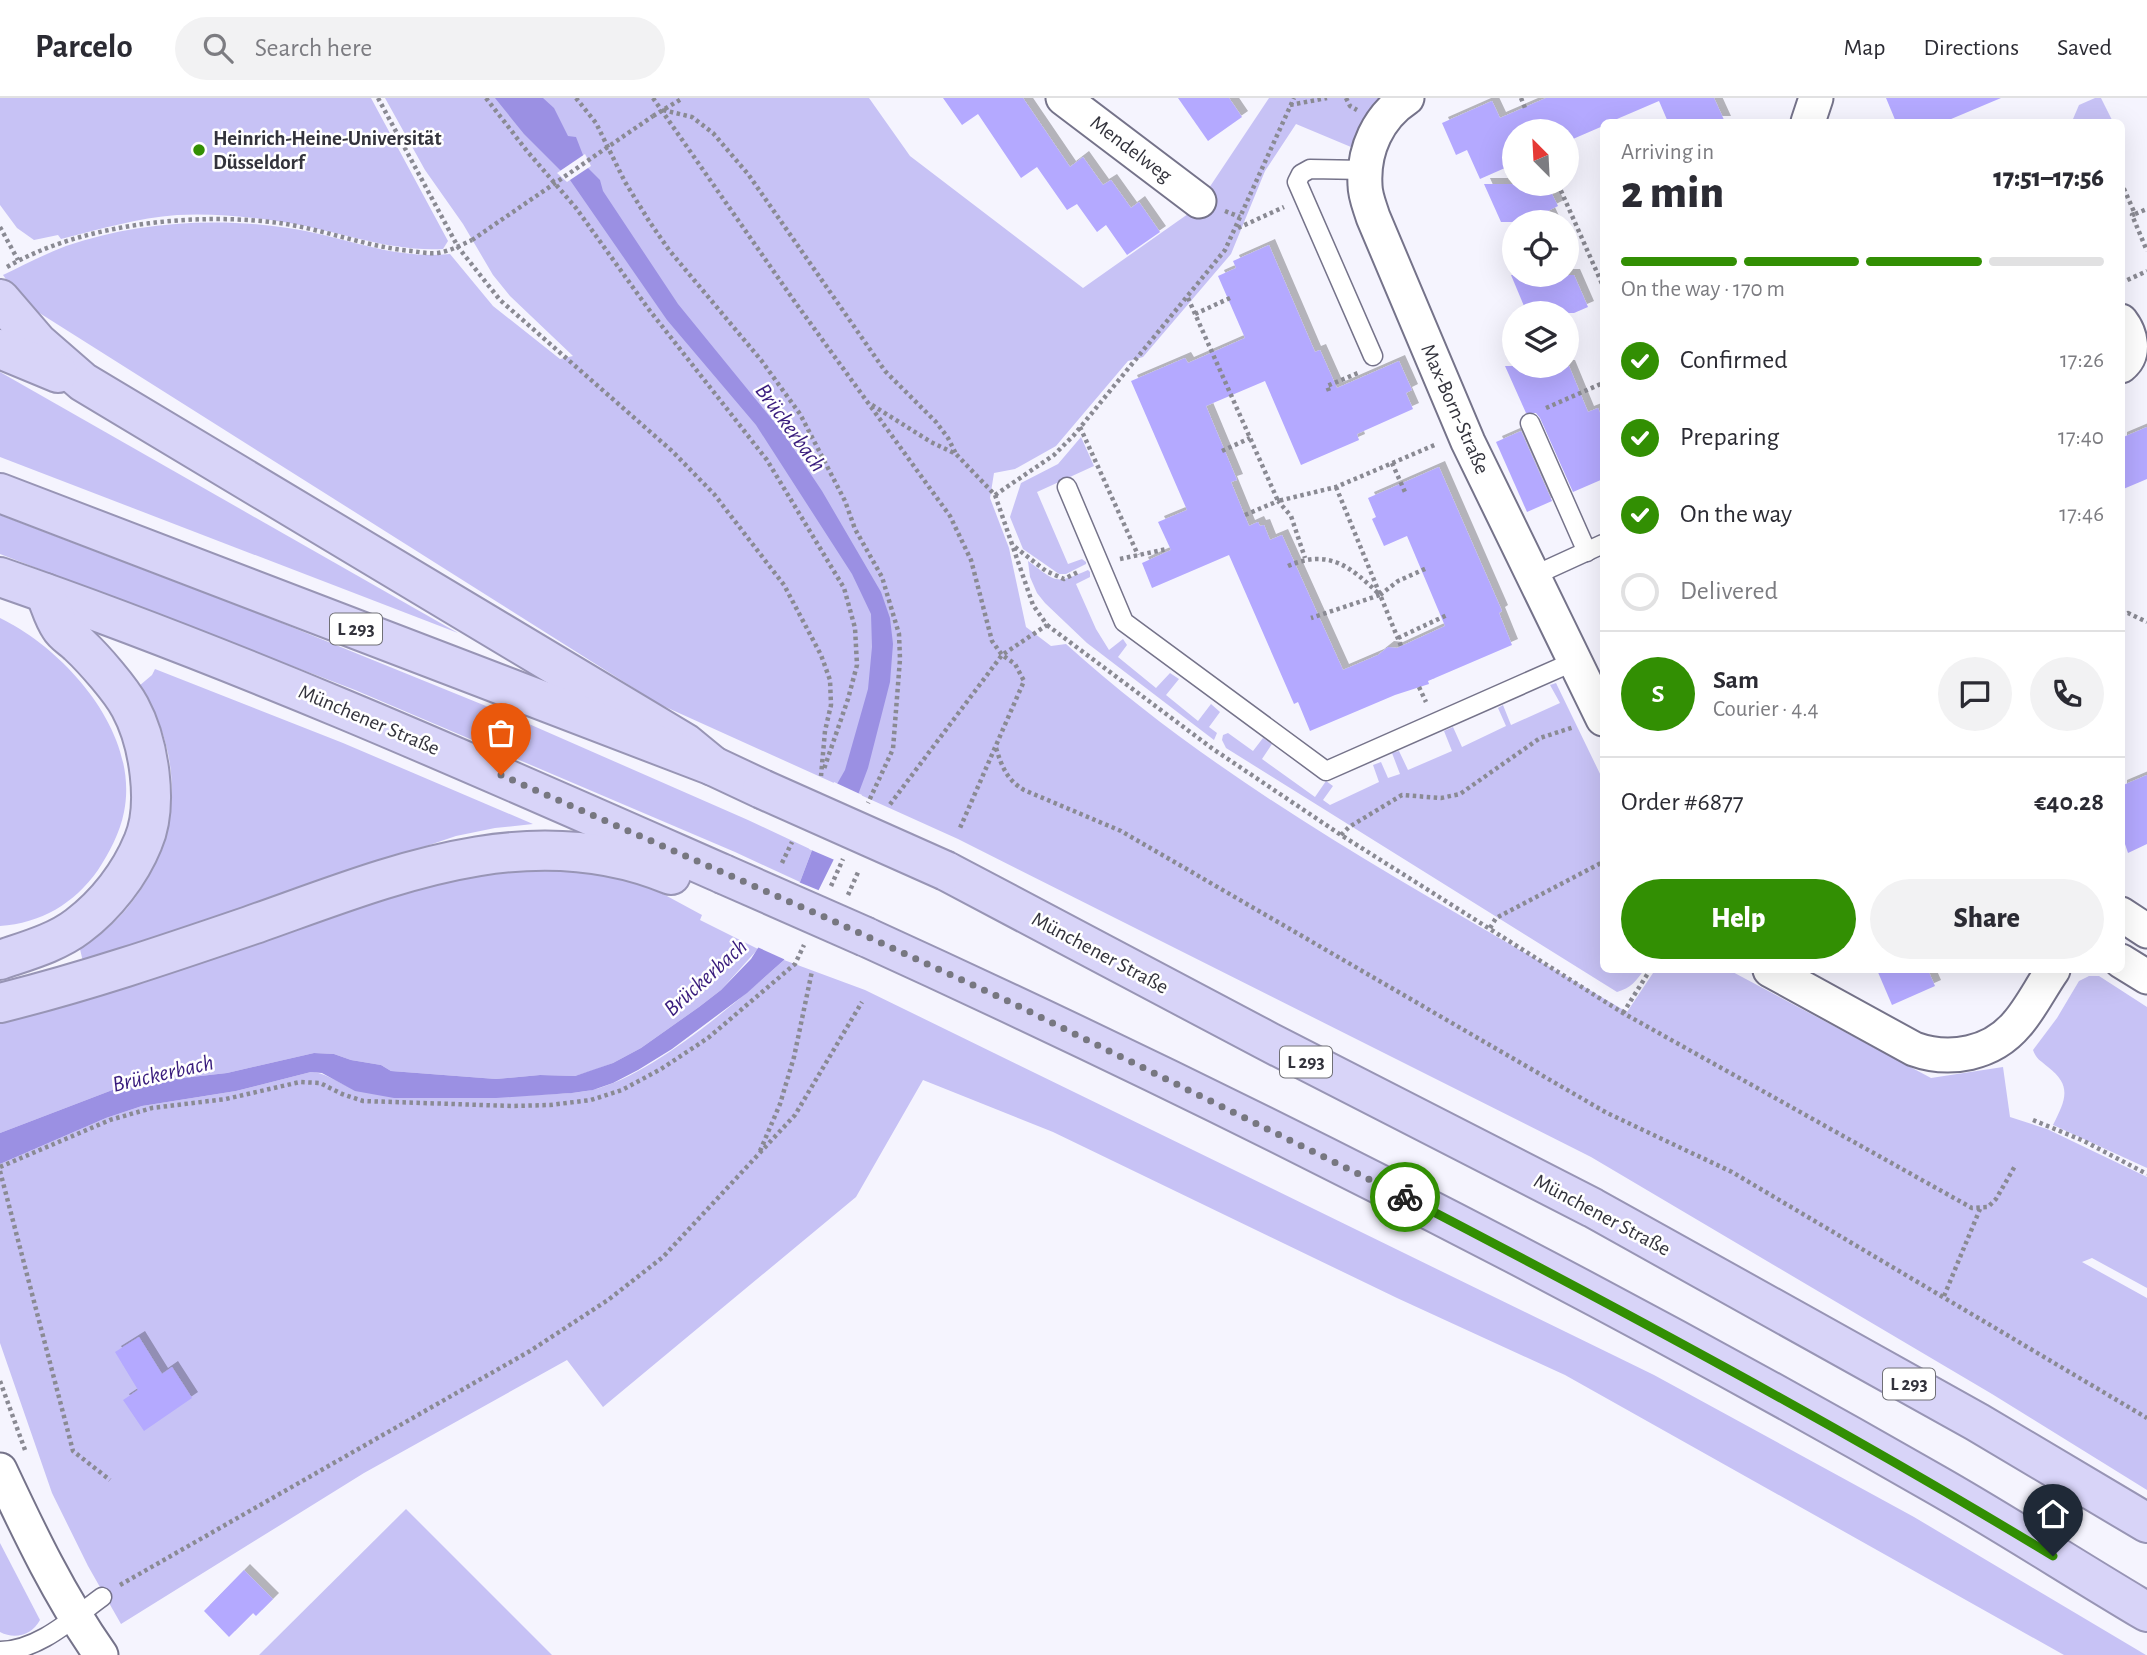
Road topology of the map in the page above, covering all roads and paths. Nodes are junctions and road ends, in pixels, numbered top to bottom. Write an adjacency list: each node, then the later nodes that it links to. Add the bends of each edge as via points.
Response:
1 (378, 98): 25 (path)
2 (486, 98): 25 (path, via 576,208 767,460 844,589 855,628 857,665 821,776 830,680 784,585 714,494 672,451 500,300)
3 (576, 98): 80 (path, via 596,122 655,231 800,414 881,577 899,634 900,659 893,749)
4 (653, 98): 14 (path)
5 (683, 98): 14 (path)
6 (1063, 98): 20 (street, Mendelweg)
7 (1294, 98): 12 (path)
8 (1327, 98): 12 (path)
9 (1407, 98): 16 (street, Max-Born-Straße, via 1379,124)
10 (1521, 98): 13 (path)
11 (1816, 98): 15 (street)
12 (1289, 105): 24 (path)
13 (1525, 108)
14 (662, 110): 25 (path, bridge); 39 (path); 45 (path, via 692,117 713,133 748,174 885,371 936,422)
15 (1809, 119)
16 (1365, 170): 19 (lane, via 1310,169 1297,182); 42 (street, Max-Born-Straße, via 1373,218)
17 (2125, 191): 22 (path)
18 (1563, 196): 28 (path)
19 (1304, 198): 24 (path); 36 (lane)
20 (1199, 201)
21 (2147, 209): 22 (path)
22 (2135, 214): 26 (path)
23 (0, 227): 25 (path, via 19,260 122,228 180,220 236,219 286,225 392,249 432,253)
24 (1237, 228): 30 (path)
25 (458, 247)
26 (2147, 251)
27 (2147, 271): 29 (path)
28 (1600, 279)
29 (2125, 282)
30 (1188, 298): 33 (path); 41 (path)
31 (1230, 298): 33 (path)
32 (0, 299): 38 (highway, via 37,342)
33 (1195, 314): 43 (path)
34 (2125, 327): 37 (street, via 2130,348)
35 (0, 349): 38 (highway)
36 (1373, 356)
37 (2125, 363)
38 (83, 382): 78 (highway, via 685,743)
39 (869, 403): 45 (path); 73 (path, via 950,516 971,560 992,641)
40 (1530, 423): 55 (lane)
41 (1080, 426): 51 (path, via 1054,455); 57 (path)
42 (1464, 432): 46 (path); 62 (street, Max-Born-Straße)
43 (1250, 438): 44 (path); 52 (path)
44 (1222, 451)
45 (956, 454): 51 (path)
46 (1392, 463): 48 (path); 50 (path)
47 (1067, 487): 59 (lane)
48 (1336, 487): 52 (path); 65 (path)
49 (0, 492): 78 (highway, Münchener Straße / L 293)
50 (1405, 492)
51 (995, 495): 54 (path)
52 (1278, 501): 53 (path); 58 (path, via 1291,516)
53 (1245, 515)
54 (1014, 546): 59 (path, via 1064,579); 70 (path, via 1033,605)
55 (1595, 548): 62 (lane)
56 (1167, 549): 57 (path)
57 (1138, 555): 59 (path)
58 (1305, 558): 60 (path); 65 (path, via 1327,559 1343,566)
59 (1099, 563): 74 (lane, via 1124,622 1326,771)
60 (1288, 566)
61 (1427, 568): 65 (path)
62 (1533, 576): 74 (street, Max-Born-Straße)
63 (0, 577): 64 (highway, Münchener Straße)
64 (45, 593): 88 (highway, Münchener Straße, via 462,759); 93 (highway, via 60,629 130,705 146,754 150,810 144,841 107,899 78,927)
65 (1380, 595): 68 (path); 71 (path)
66 (2125, 614): 69 (path)
67 (1447, 615): 71 (path)
68 (1311, 618)
69 (2147, 622)
70 (1047, 625): 73 (path); 82 (path, via 1213,749)
71 (1398, 638): 72 (path)
72 (1401, 646)
73 (1002, 655): 77 (path, via 1015,664 1024,681); 79 (path)
74 (1574, 661): 75 (street, Max-Born-Straße)
75 (1600, 713)
76 (1540, 738): 82 (path, via 1460,794 1441,798 1402,795)
77 (996, 748): 81 (path); 109 (path, via 1002,768 1024,790 1121,831 1607,1112 1732,1172)
78 (713, 766): 114 (highway, Münchener Straße / L 293, bridge, via 946,871 1593,1208 1977,1422)
79 (888, 807)
80 (864, 812)
81 (960, 828)
82 (1341, 835): 91 (path)
83 (792, 842): 87 (path)
84 (847, 850): 89 (path)
85 (1600, 864): 91 (path, via 1496,919)
86 (859, 870): 89 (path)
87 (777, 872)
88 (719, 884): 89 (highway, Münchener Straße, bridge); 101 (highway, via 641,862 582,853 516,850 467,857 391,876 169,953)
89 (827, 912): 106 (path, via 795,964 708,1038 622,1090 591,1100 512,1106 363,1101 320,1083 300,1082 226,1099 152,1108); 116 (highway, Münchener Straße, bridge, via 866,937 1008,1001 1571,1283 1936,1485)
90 (2125, 917): 92 (street)
91 (1490, 928): 102 (path)
92 (2147, 931)
93 (0, 960)
94 (2125, 963): 99 (street)
95 (813, 971): 104 (path, via 794,1058)
96 (1648, 973): 102 (path)
97 (1775, 973): 98 (street, via 1914,1049 1959,1055 2007,1035)
98 (2051, 973)
99 (2147, 977)
100 (862, 1002): 104 (path, via 795,1115)
101 (0, 1003)
102 (1623, 1013): 108 (path)
103 (2033, 1119): 107 (path)
104 (759, 1155): 115 (path, via 663,1257 608,1300 530,1351)
105 (2015, 1166): 108 (path, via 1996,1199)
106 (0, 1169): 113 (path, via 73,1451)
107 (2147, 1174)
108 (1980, 1209): 109 (path)
109 (1944, 1296): 111 (path)
110 (0, 1381): 112 (path)
111 (2147, 1418)
112 (15, 1466): 117 (street, via 32,1538)
113 (110, 1480)
114 (2147, 1523)
115 (102, 1597): 117 (lane)
116 (2147, 1612)
117 (74, 1617): 118 (lane, via 46,1637); 119 (street)
118 (0, 1651)
119 (101, 1655)

